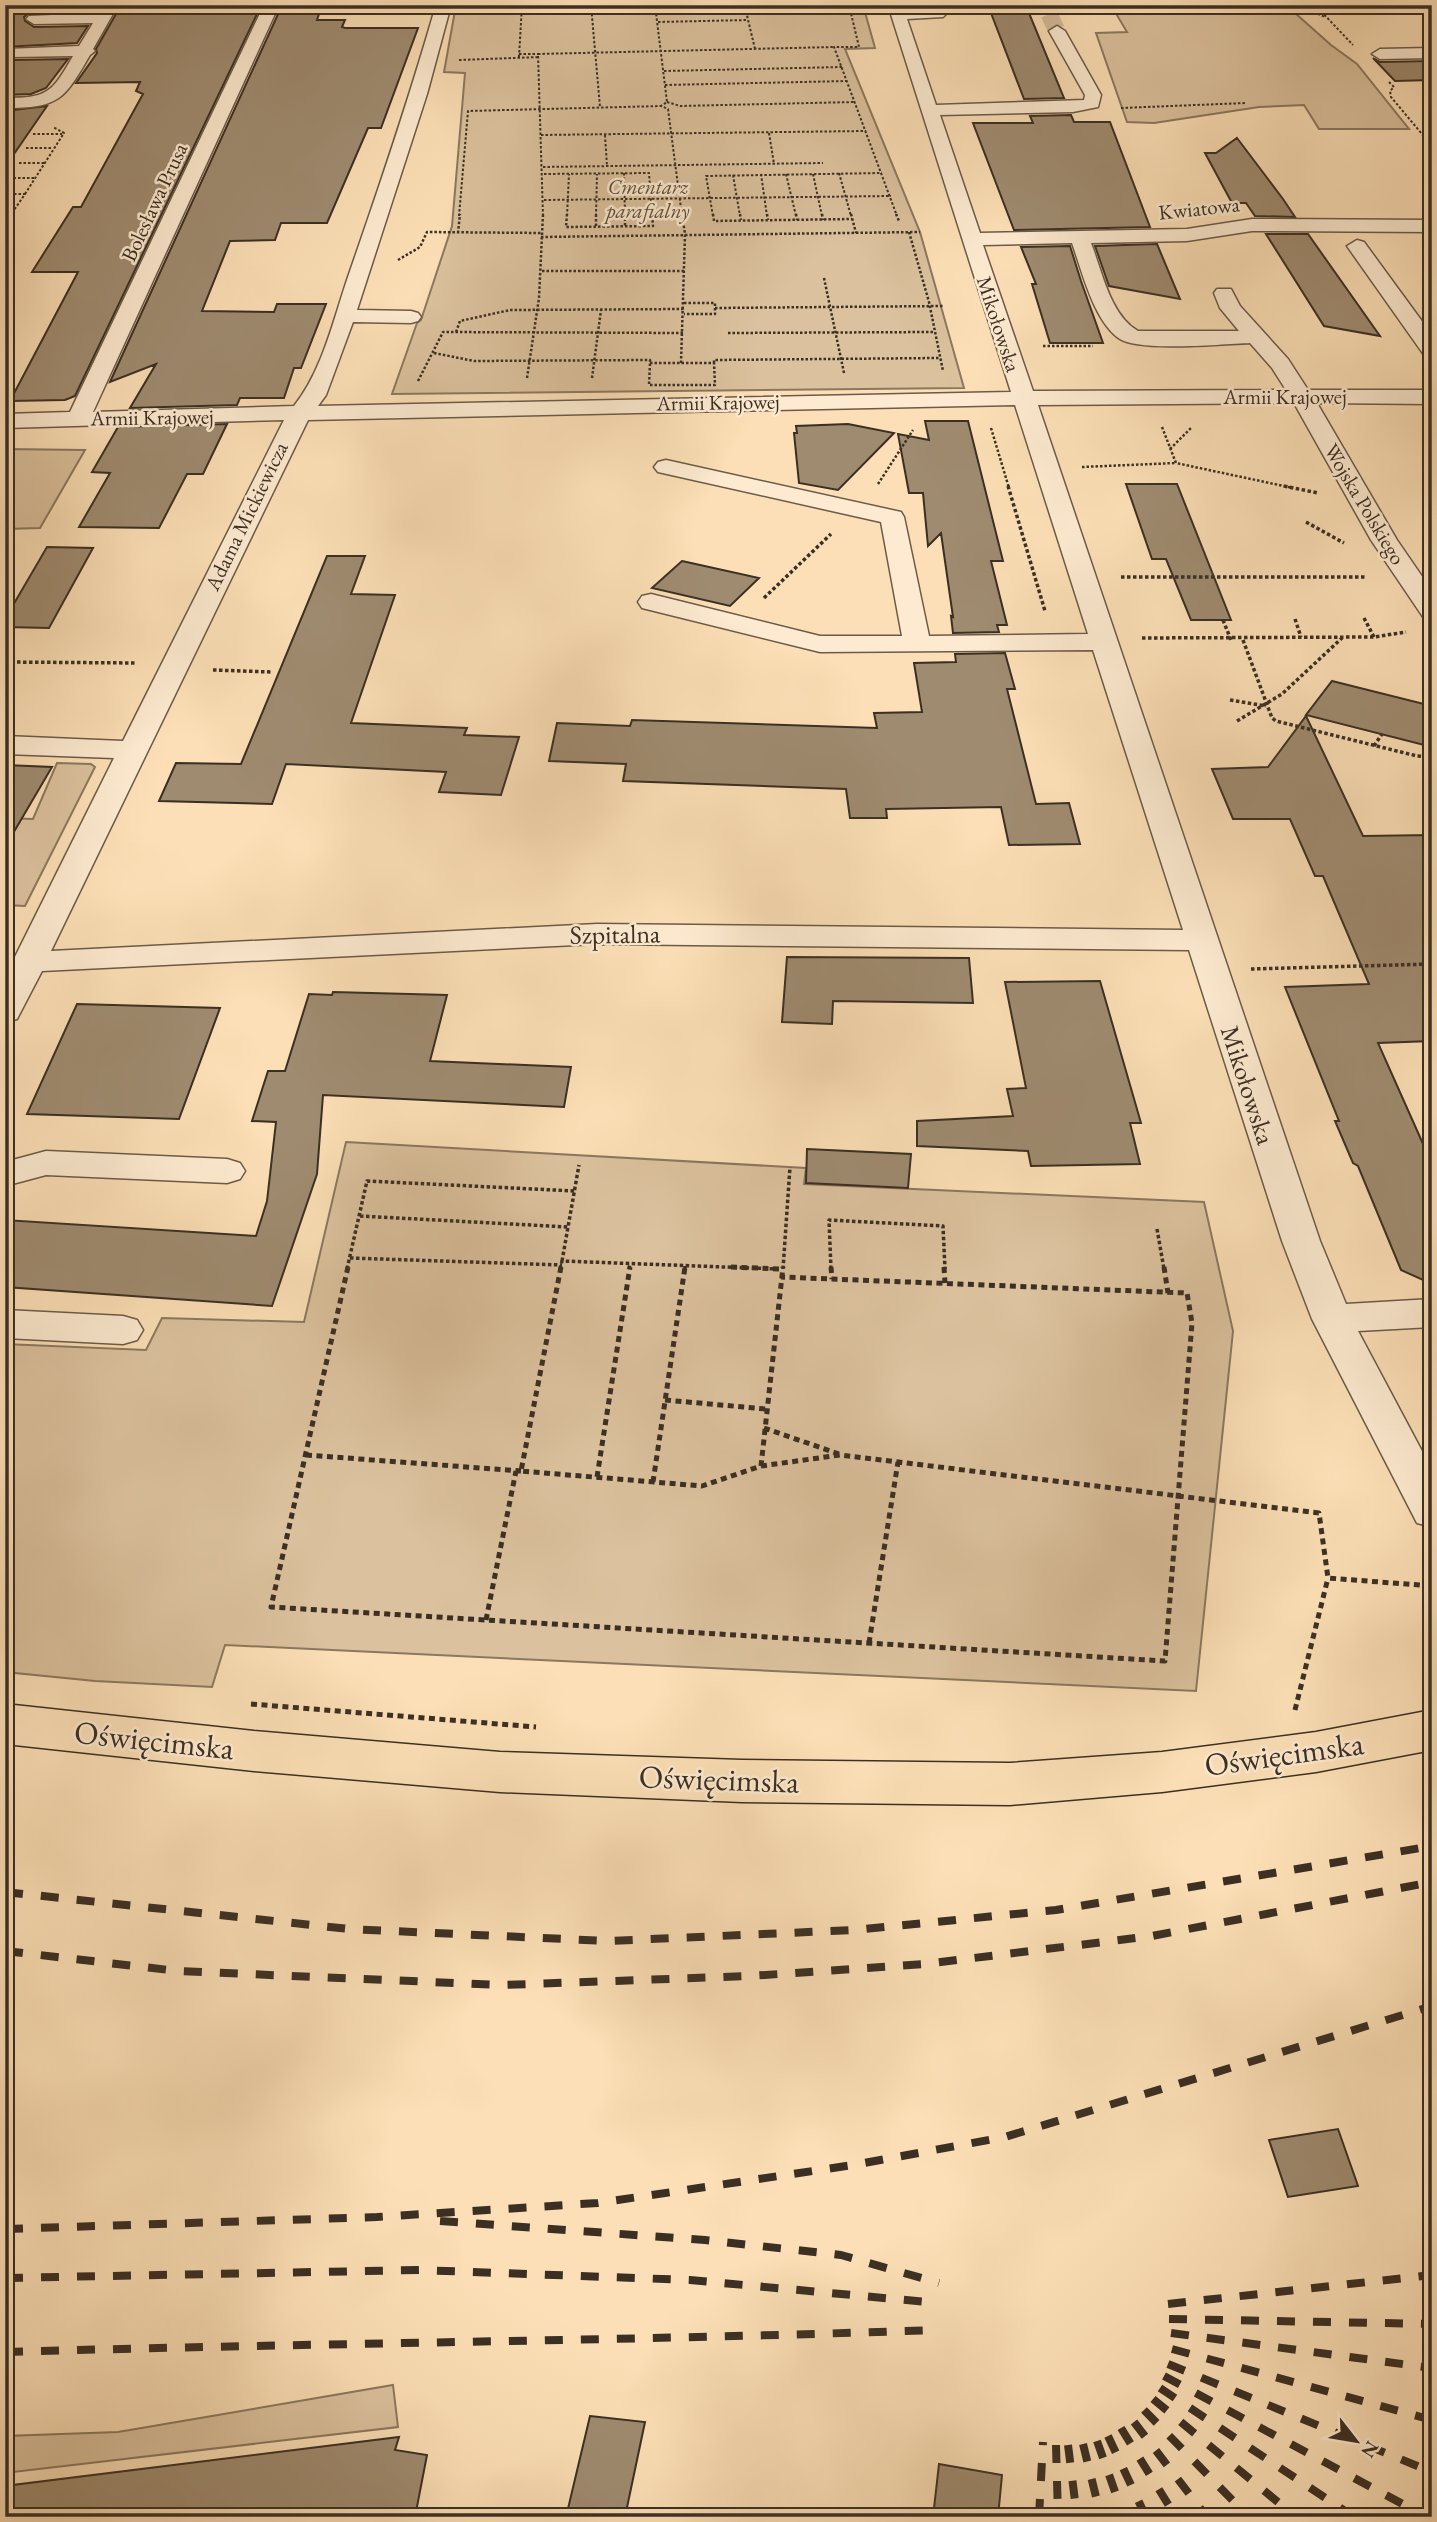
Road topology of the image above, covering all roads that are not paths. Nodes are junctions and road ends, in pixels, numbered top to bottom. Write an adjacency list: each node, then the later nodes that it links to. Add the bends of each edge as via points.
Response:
1 (272, 5): 31 (street, Bolesława Prusa)
2 (444, 5): 23 (street, Adama Mickiewicza)
3 (934, 5): 4 (street, via 937,14)
4 (897, 10): 17 (street, Mikołowska)
5 (108, 12): 6 (street); 8 (street)
6 (34, 19)
7 (1057, 30): 17 (street, via 1093,95 1093,103)
8 (96, 34): 9 (street); 10 (street)
9 (23, 36)
10 (87, 51): 11 (street); 15 (street)
11 (13, 52)
12 (1432, 53): 13 (street)
13 (1380, 54)
14 (53, 69): 15 (street)
15 (76, 69): 16 (street, via 52,97 38,103)
16 (5, 103)
17 (928, 110): 20 (street, Mikołowska)
18 (1432, 226): 19 (street, Kwiatowa, via 1246,226 1186,235)
19 (1079, 237): 20 (street, Kwiatowa); 25 (street, via 1109,311 1126,333 1134,337)
20 (971, 239): 28 (street, Mikołowska)
21 (1357, 246): 26 (street)
22 (1224, 293): 25 (street, Wojska Polskiego)
23 (345, 316): 24 (street); 30 (street, Adama Mickiewicza, via 315,395)
24 (411, 317)
25 (1254, 337): 27 (street, Wojska Polskiego, via 1280,363)
26 (1432, 350)
27 (1301, 396): 28 (street, Armii Krajowej); 29 (street, Armii Krajowej); 35 (street, Wojska Polskiego)
28 (1023, 397): 30 (street, Armii Krajowej); 37 (street, Mikołowska)
29 (1432, 397)
30 (300, 413): 31 (street, Armii Krajowej); 39 (street, Adama Mickiewicza)
31 (78, 419): 32 (street, Armii Krajowej)
32 (5, 421)
33 (666, 467): 36 (street, via 892,517)
34 (651, 602): 36 (street, via 820,644)
35 (1432, 611)
36 (917, 642): 37 (street)
37 (1104, 642): 40 (street, Mikołowska)
38 (5, 745): 39 (street)
39 (133, 750): 41 (street, Adama Mickiewicza)
40 (1200, 940): 41 (street, Szpitalna, via 622,933); 46 (street, Mikołowska, via 1301,1241)
41 (30, 961): 42 (street, Adama Mickiewicza)
42 (5, 1012)
43 (227, 1171): 44 (street, via 46,1163)
44 (5, 1174)
45 (1432, 1313): 46 (street)
46 (1332, 1319): 49 (street, Mikołowska)
47 (5, 1324): 48 (street)
48 (123, 1330)
49 (1432, 1511)
50 (5, 1724): 51 (main road, Oświęcimska, via 500,1772 1010,1784 1162,1772 1316,1752)
51 (1432, 1730)

